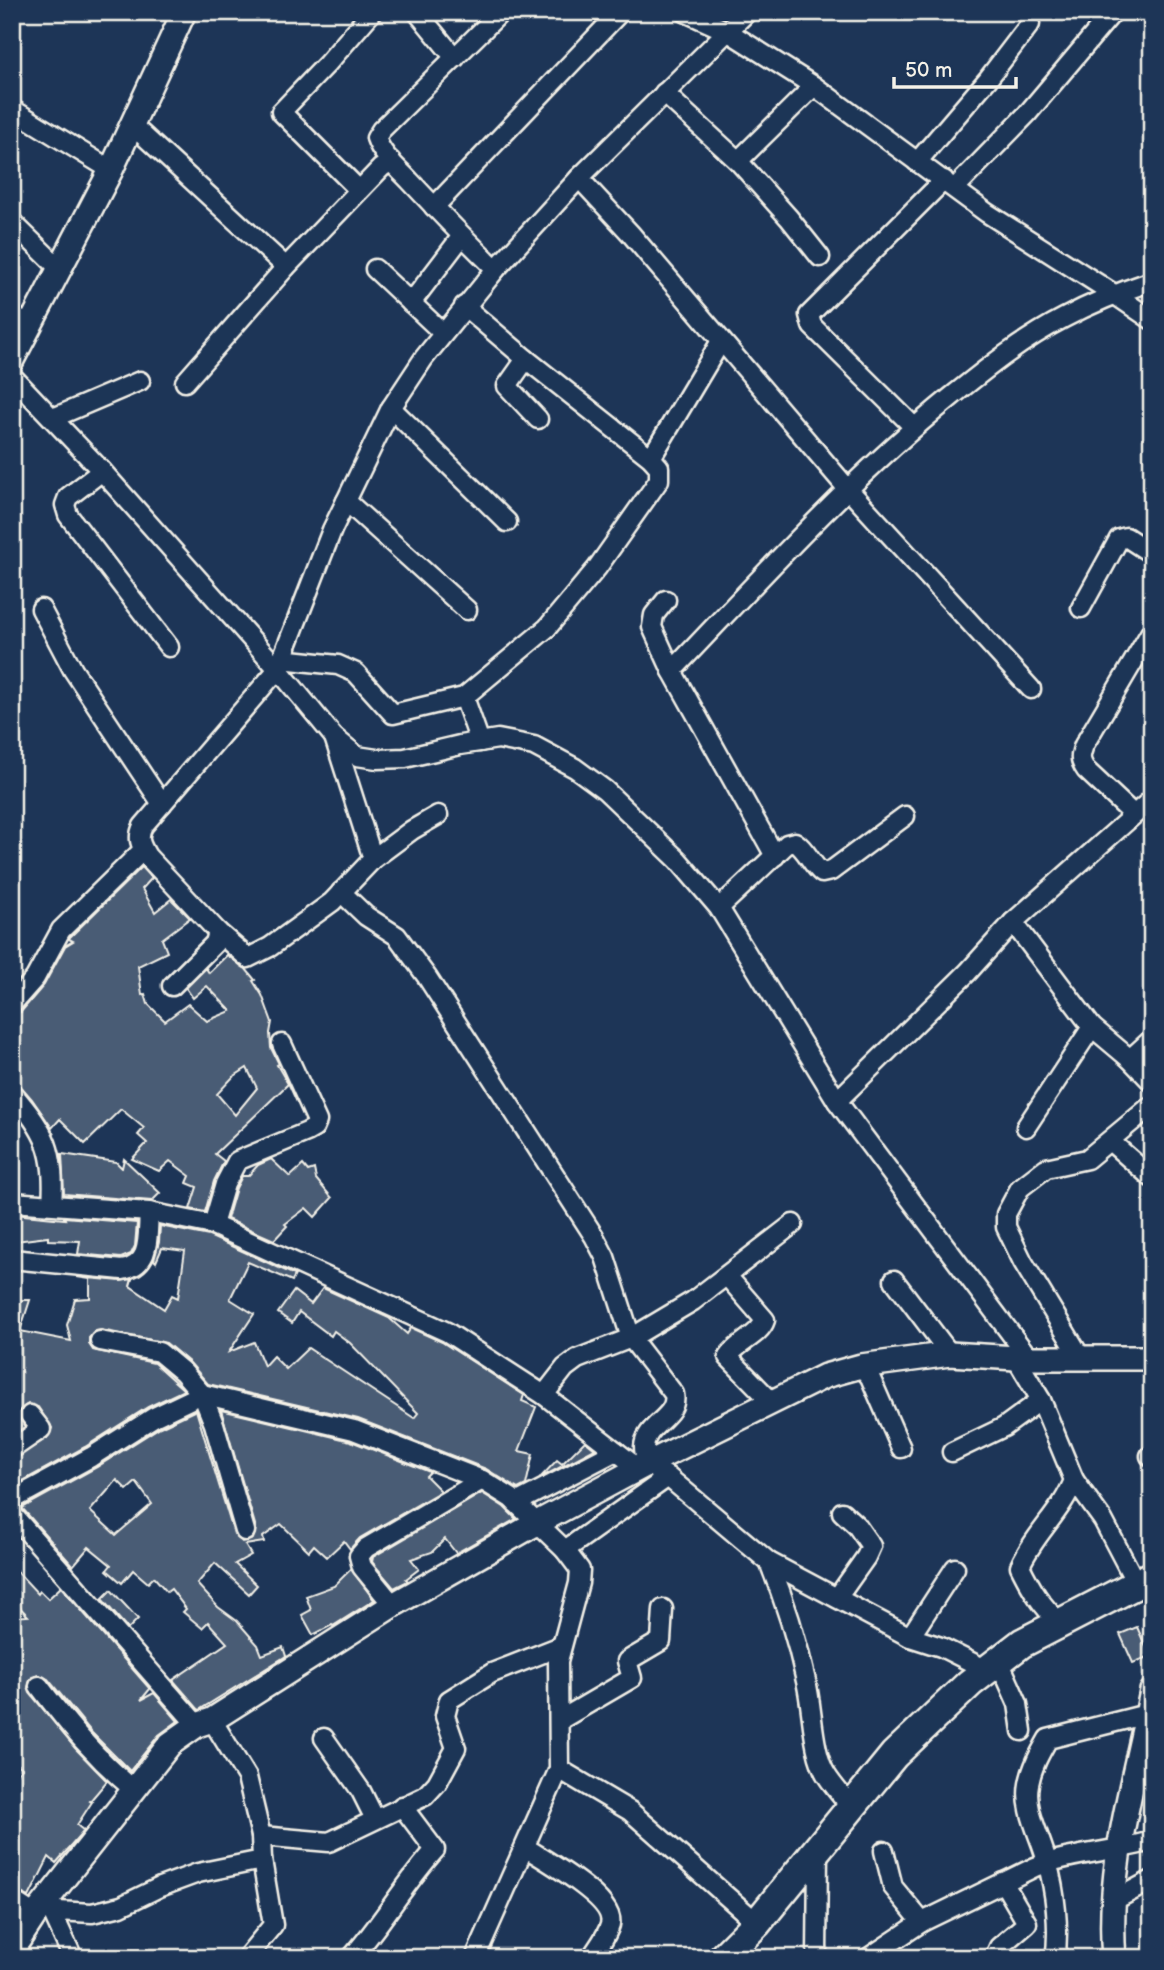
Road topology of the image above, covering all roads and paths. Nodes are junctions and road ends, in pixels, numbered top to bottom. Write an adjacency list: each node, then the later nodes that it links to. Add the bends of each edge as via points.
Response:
1 (184, 12): 15 (street)
2 (372, 12): 22 (street, via 281,113)
3 (417, 12): 11 (street)
4 (501, 12): 11 (street)
5 (620, 12): 23 (street)
6 (685, 12): 10 (street)
7 (747, 12): 10 (street)
8 (1113, 12): 21 (street, via 1027,114)
9 (1030, 24): 18 (street)
10 (727, 30): 12 (street); 13 (street)
11 (455, 58): 16 (street, via 376,138)
12 (814, 86): 17 (street); 18 (street)
13 (664, 93): 17 (street); 20 (street)
14 (12, 109): 19 (street)
15 (132, 125): 19 (street); 27 (street)
16 (391, 161): 22 (street); 23 (street)
17 (738, 161): 26 (street)
18 (917, 162): 21 (street)
19 (111, 170): 30 (street)
20 (579, 178): 29 (street); 39 (street)
21 (950, 184): 32 (street, via 986,213); 48 (street, via 809,315 812,326)
22 (359, 190): 27 (street)
23 (434, 207): 25 (street)
24 (12, 222): 30 (street)
25 (462, 236): 29 (street); 33 (street)
26 (820, 257)
27 (286, 267): 44 (street)
28 (375, 269): 33 (street)
29 (496, 269): 34 (street)
30 (61, 270): 37 (street)
31 (1152, 281): 32 (street)
32 (1114, 294): 36 (street); 48 (street, via 1024,341)
33 (411, 303): 38 (street)
34 (464, 306): 38 (street); 40 (street)
35 (12, 314): 37 (street)
36 (1152, 320)
37 (30, 330): 41 (street)
38 (443, 333): 45 (street)
39 (721, 341): 49 (street); 51 (street)
40 (526, 359): 47 (street, via 507,386); 49 (street)
41 (12, 360)
42 (12, 376): 46 (street)
43 (140, 381): 46 (street)
44 (185, 382)
45 (391, 408): 52 (street); 53 (street)
46 (53, 418): 50 (street)
47 (538, 419)
48 (914, 427): 51 (street)
49 (651, 458): 64 (street, via 659,467 659,480 597,568 547,628)
50 (102, 471): 60 (street, via 68,497 68,515); 61 (street)
51 (847, 488): 62 (street); 63 (street)
52 (346, 500): 58 (street); 61 (street)
53 (507, 522)
54 (1152, 554): 56 (street, via 1126,537 1119,539)
55 (666, 600): 62 (street, via 652,626)
56 (1081, 608)
57 (41, 609): 68 (street, via 73,670)
58 (467, 610)
59 (1152, 630): 69 (street, via 1080,754 1086,770)
60 (169, 647)
61 (280, 664): 64 (street, via 338,665 356,673 393,714); 65 (street); 68 (street)
62 (672, 671): 73 (street)
63 (1031, 689)
64 (464, 697): 66 (street)
65 (334, 737): 66 (street, via 357,756 377,759 405,758); 74 (street)
66 (480, 742): 76 (street, via 498,739 534,746 575,768 605,790 678,860)
67 (1152, 799): 69 (street)
68 (162, 804): 72 (street, via 139,835)
69 (1133, 814): 77 (street)
70 (438, 815): 74 (street)
71 (905, 816): 73 (street, via 831,871 822,873 814,867 795,842)
72 (143, 850): 78 (street); 80 (street, via 61,930 35,978)
73 (775, 856): 76 (street)
74 (373, 859): 75 (street)
75 (341, 892): 78 (street, via 270,947 248,958); 100 (street, via 397,936 435,988 594,1236)
76 (719, 908): 87 (street)
77 (1013, 922): 81 (street); 87 (street)
78 (218, 932): 79 (street, via 215,943)
79 (172, 986)
80 (12, 1004)
81 (1092, 1027): 84 (street); 89 (street)
82 (1152, 1039): 84 (street)
83 (282, 1044): 96 (street, via 317,1121 307,1132 237,1161)
84 (1130, 1059): 85 (street)
85 (1152, 1082)
86 (12, 1093): 93 (street, via 42,1130 52,1164)
87 (837, 1101): 103 (street)
88 (1152, 1105): 90 (street)
89 (1026, 1127)
90 (1111, 1142): 91 (street); 104 (street, via 1087,1159 1046,1168 1020,1188 1006,1214 1006,1227 1023,1262)
91 (1152, 1178)
92 (12, 1202): 93 (street)
93 (52, 1204): 94 (street)
94 (149, 1212): 96 (street); 97 (street, via 146,1250 133,1268)
95 (793, 1224): 98 (street)
96 (213, 1225): 108 (street, via 447,1332)
97 (12, 1259)
98 (727, 1276): 100 (street); 110 (street, via 765,1320 762,1328 728,1357)
99 (894, 1280): 102 (street)
100 (631, 1338): 108 (street, via 578,1359); 116 (street, via 676,1402 647,1437)
101 (100, 1341): 107 (street, via 159,1352)
102 (950, 1353): 103 (street); 106 (street)
103 (1023, 1358): 104 (street); 109 (street)
104 (1081, 1358): 105 (street)
105 (1152, 1358)
106 (861, 1366): 110 (street, via 825,1376); 112 (street)
107 (202, 1394): 118 (street, via 354,1430); 120 (street); 125 (street)
108 (544, 1395): 114 (street)
109 (1041, 1400): 115 (street, via 1004,1427); 119 (street)
110 (772, 1402): 116 (street)
111 (30, 1415): 113 (street, via 41,1429)
112 (901, 1448)
113 (12, 1449)
114 (616, 1451): 116 (street); 121 (street)
115 (952, 1452)
116 (643, 1466): 117 (street); 124 (street)
117 (668, 1477): 126 (street); 127 (street)
118 (482, 1480): 121 (street); 131 (street, via 359,1556 362,1567)
119 (1074, 1480): 129 (street); 133 (street, via 1067,1499 1020,1566 1043,1607)
120 (12, 1500)
121 (516, 1503): 124 (street)
122 (842, 1512): 130 (street, via 871,1546)
123 (12, 1514): 141 (street)
124 (537, 1523): 126 (street); 131 (street)
125 (244, 1531)
126 (565, 1550): 135 (street, via 579,1570 579,1583)
127 (769, 1562): 130 (street); 147 (street, via 785,1599 804,1670 825,1774)
128 (955, 1568): 134 (street)
129 (1147, 1585): 133 (main road)
130 (837, 1598): 134 (street)
131 (393, 1605): 141 (street)
132 (663, 1609): 140 (street, via 661,1641 627,1661 632,1678)
133 (1060, 1623): 136 (main road)
134 (910, 1637): 136 (street)
135 (561, 1646): 140 (street, via 557,1673); 146 (street, via 492,1674 449,1700 445,1716 456,1748 425,1796)
136 (993, 1665): 142 (street, via 1018,1704); 147 (main road, via 894,1755)
137 (39, 1686): 145 (street, via 76,1735)
138 (1152, 1691): 139 (street)
139 (1147, 1714): 153 (street); 156 (street, via 1048,1739 1028,1786 1031,1815)
140 (560, 1720): 144 (street)
141 (205, 1722): 145 (street, via 170,1744); 149 (street, via 247,1777)
142 (1022, 1731)
143 (324, 1738): 148 (street)
144 (559, 1769): 151 (street); 163 (street, via 630,1811)
145 (134, 1790): 161 (street)
146 (402, 1806): 148 (street); 167 (street, via 435,1850)
147 (850, 1806): 152 (main road)
148 (375, 1819): 149 (street, via 329,1842)
149 (261, 1836): 155 (street)
150 (1152, 1841): 153 (street)
151 (524, 1847): 168 (street); 169 (street, via 590,1891 610,1913 610,1924)
152 (818, 1850): 163 (main road); 171 (street)
153 (1117, 1850): 156 (street); 160 (street)
154 (884, 1851): 162 (street, via 893,1887)
155 (262, 1860): 161 (street, via 198,1872 121,1906 92,1913); 166 (street, via 274,1925)
156 (1047, 1862): 158 (street); 174 (street, via 1056,1919)
157 (1152, 1880): 160 (street)
158 (1003, 1882): 162 (street); 173 (street, via 1027,1923 999,1947)
159 (12, 1900): 161 (street)
160 (1112, 1901): 175 (street)
161 (42, 1912): 164 (street); 165 (street)
162 (922, 1922): 172 (street)
163 (757, 1923): 170 (main road)
164 (12, 1950)
165 (73, 1958)
166 (246, 1958)
167 (351, 1958)
168 (475, 1958)
169 (591, 1958)
170 (722, 1958)
171 (817, 1958)
172 (868, 1958)
173 (994, 1958)
174 (1055, 1958)
175 (1114, 1958)

